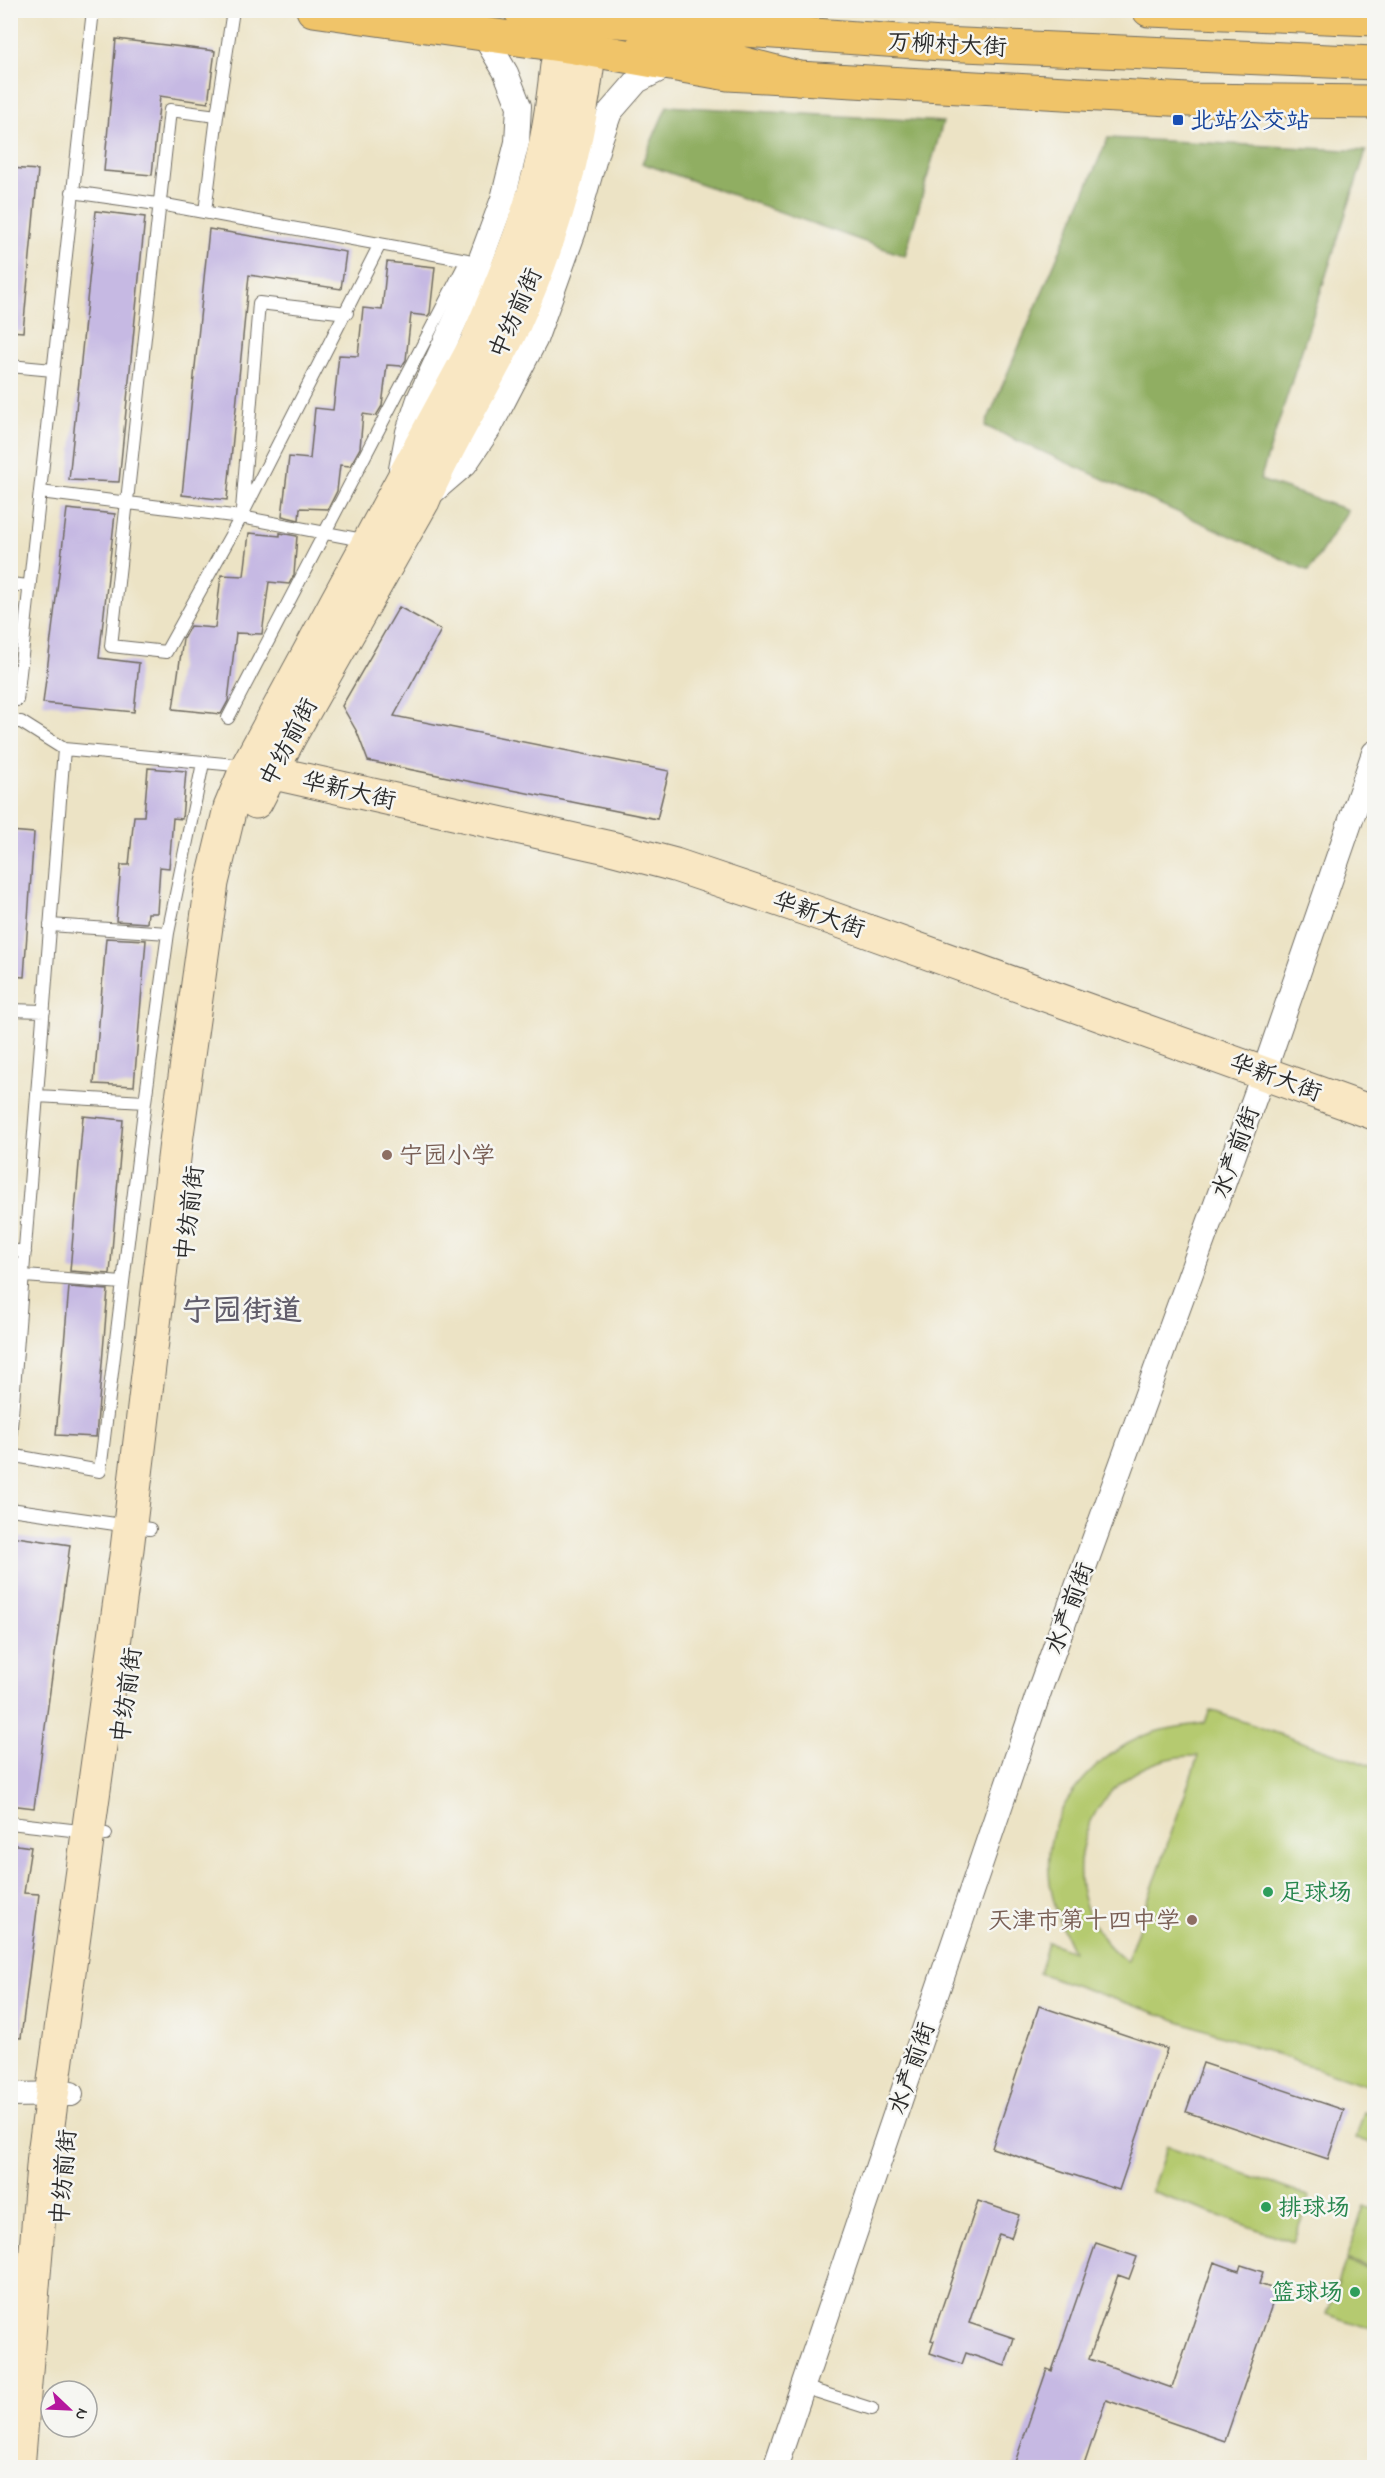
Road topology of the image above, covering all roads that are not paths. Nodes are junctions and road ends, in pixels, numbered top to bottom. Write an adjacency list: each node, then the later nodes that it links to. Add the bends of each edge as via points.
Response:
1 (93, 10): 15 (lane)
2 (233, 10): 14 (lane)
3 (313, 10): 8 (main road)
4 (520, 10): 6 (main road, 万柳村大街)
5 (1149, 10): 7 (main road)
6 (562, 17): 9 (main road, 万柳村大街, via 942,44); 12 (main road)
7 (1374, 19)
8 (483, 33): 10 (main road); 23 (street, via 519,106 517,142 502,199 469,291 419,399 408,432)
9 (1374, 63)
10 (670, 64): 12 (main road, via 728,74); 23 (street, via 637,81 610,112 535,340 490,427 465,464)
11 (572, 67): 23 (street, 中纺前街, via 581,113 536,269 514,324 438,463)
12 (799, 78): 13 (main road, via 1188,100)
13 (1374, 102)
14 (217, 116): 16 (lane, via 170,110); 17 (lane)
15 (72, 192): 16 (lane); 21 (lane)
16 (160, 204): 17 (lane); 24 (lane)
17 (206, 212): 18 (lane)
18 (381, 244): 19 (lane); 26 (lane, via 467,260)
19 (347, 313): 25 (lane); 25 (lane, via 259,303)
20 (10, 366): 21 (lane)
21 (53, 370): 22 (lane)
22 (40, 492): 24 (lane); 29 (lane)
23 (411, 492): 27 (street); 36 (street, 中纺前街)
24 (127, 503): 25 (lane); 25 (lane, via 111,645 122,647 166,652)
25 (241, 517): 26 (lane)
26 (324, 533): 27 (lane); 31 (lane)
27 (369, 541): 36 (street)
28 (10, 584): 29 (lane)
29 (29, 586): 30 (lane)
30 (17, 700)
31 (228, 718)
32 (10, 722): 33 (lane, via 21,722)
33 (64, 749): 35 (lane); 37 (lane)
34 (1374, 753): 41 (street, 水产前街)
35 (203, 763): 36 (lane); 38 (lane)
36 (259, 770): 41 (street, 华新大街, via 611,848 675,866); 52 (street, 中纺前街, via 230,897)
37 (50, 925): 38 (lane); 40 (lane)
38 (168, 933): 43 (lane)
39 (10, 1010): 40 (lane)
40 (44, 1011): 42 (lane)
41 (1264, 1072): 44 (street, 华新大街); 57 (street, 水产前街, via 1042,1683)
42 (37, 1096): 43 (lane); 46 (lane)
43 (145, 1102): 48 (lane)
44 (1374, 1113)
45 (10, 1250): 46 (lane)
46 (25, 1252): 47 (lane)
47 (24, 1276): 48 (lane); 49 (lane)
48 (123, 1283): 50 (lane, via 100,1471)
49 (10, 1440)
50 (10, 1455)
51 (10, 1509): 52 (lane)
52 (140, 1528): 54 (street, 中纺前街)
53 (10, 1823): 54 (lane)
54 (97, 1833): 55 (street, 中纺前街)
55 (62, 2094): 56 (street); 59 (street, via 44,2154); 60 (street, 中纺前街)
56 (10, 2095)
57 (803, 2387): 58 (lane); 61 (street, 水产前街)
58 (872, 2409)
59 (18, 2468)
60 (37, 2468)
61 (775, 2468)

